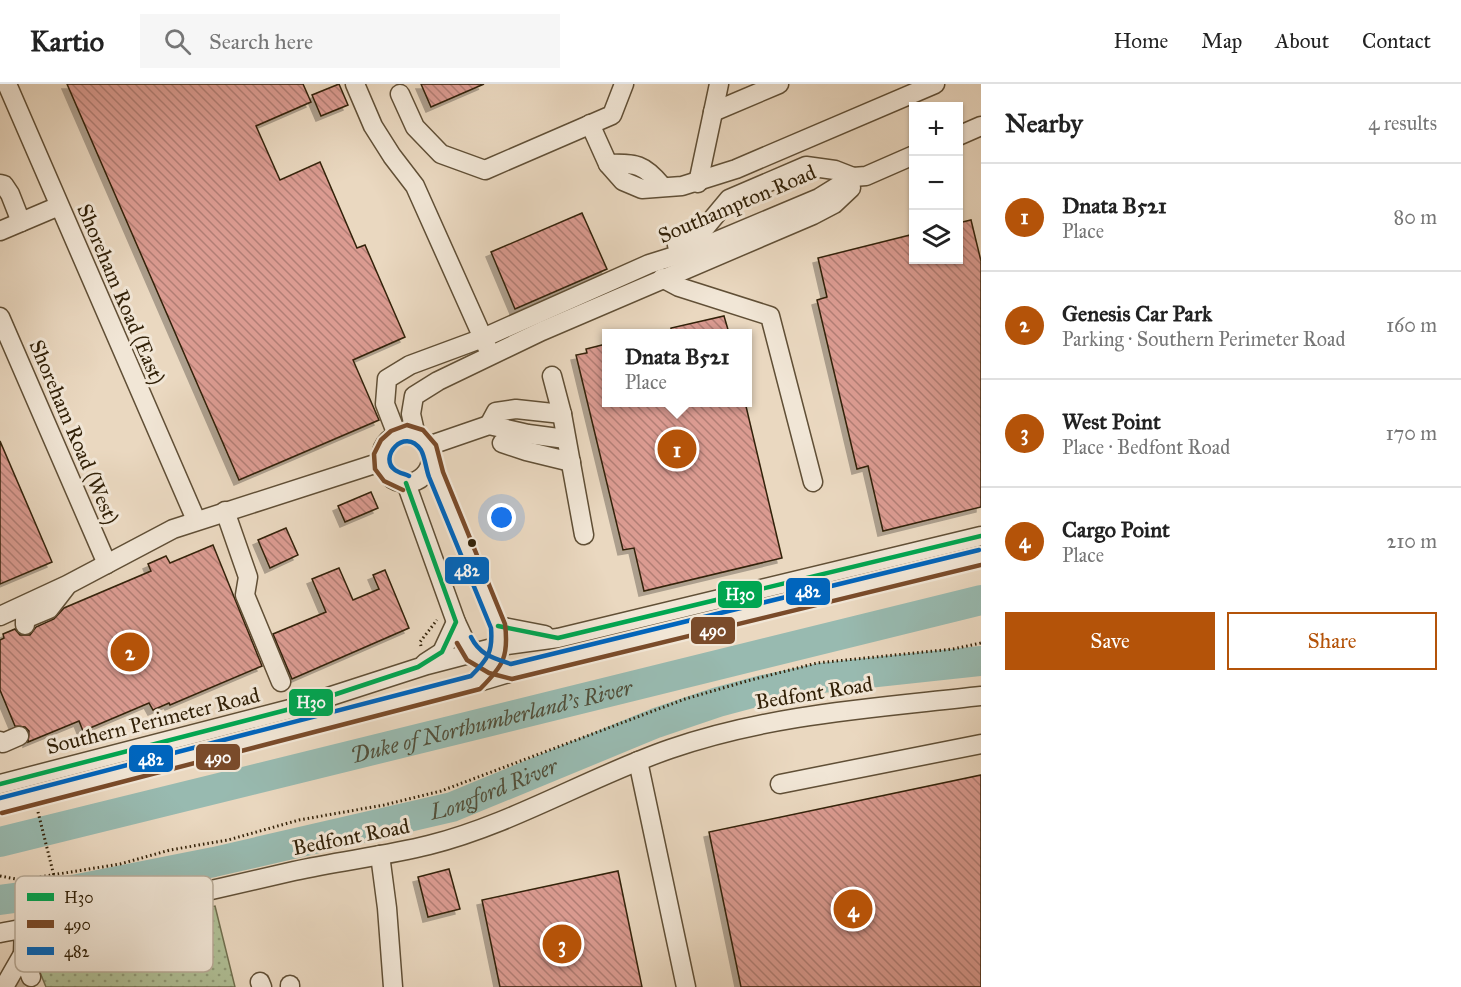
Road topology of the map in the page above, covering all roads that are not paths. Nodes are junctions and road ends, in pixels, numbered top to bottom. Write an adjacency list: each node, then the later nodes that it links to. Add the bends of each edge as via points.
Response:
1 (7, 84): 16 (street, Shoreham Road (East))
2 (355, 84): 24 (street, via 373,126 415,186)
3 (624, 84): 9 (street, via 612,115)
4 (719, 84): 8 (street)
5 (779, 84): 8 (street)
6 (935, 84): 14 (street)
7 (400, 94): 9 (street, via 415,127 441,154 485,170)
8 (713, 112): 14 (street)
9 (590, 124): 14 (street, via 608,164 623,181 642,189)
10 (981, 126): 11 (street)
11 (963, 134)
12 (911, 156): 13 (street)
13 (860, 176): 19 (street, Southampton Road, via 700,249); 19 (street, Southampton Road, via 806,166 735,196 723,204 699,235 664,250); 20 (street, Southampton Road, via 825,210)
14 (698, 183)
15 (0, 184): 17 (street, via 10,194)
16 (59, 206): 17 (street); 38 (street, Shoreham Road (East))
17 (21, 222): 18 (street)
18 (0, 231)
19 (649, 264): 22 (street, Southampton Road)
20 (662, 278): 23 (street, Southampton Road); 35 (street, via 770,316)
21 (0, 317): 42 (street, Shoreham Road (West))
22 (519, 322): 23 (street); 24 (street, Southampton Road)
23 (542, 331): 25 (street, Southampton Road)
24 (483, 338): 25 (street); 29 (street, Southampton Road, via 410,365 387,379 385,404)
25 (491, 357): 32 (street, Southampton Road, via 414,396 411,414)
26 (552, 376): 27 (street)
27 (562, 414): 28 (street, via 516,409 495,412); 30 (street)
28 (489, 425): 30 (street); 32 (street)
29 (397, 435): 32 (street, via 408,434); 33 (street, via 384,446)
30 (567, 439): 34 (street)
31 (502, 443): 34 (street)
32 (425, 447): 36 (street, via 429,469 421,478); 47 (street)
33 (381, 462): 36 (street, via 389,477); 37 (street)
34 (571, 462): 39 (street)
35 (813, 482)
36 (406, 483): 45 (street)
37 (225, 511): 38 (street); 54 (street, via 248,577 245,595)
38 (196, 520): 42 (street)
39 (584, 535)
40 (981, 536): 48 (street, Southern Perimeter Road)
41 (981, 557): 53 (street, Southern Perimeter Road)
42 (107, 564): 43 (street)
43 (67, 585): 44 (street); 46 (street, via 49,609 24,620)
44 (0, 616)
45 (456, 622): 50 (street); 51 (street, via 442,651)
46 (25, 625)
47 (498, 626): 48 (street); 49 (street)
48 (558, 638): 49 (street, Southern Perimeter Road)
49 (500, 646): 50 (street, Southern Perimeter Road); 52 (street)
50 (471, 654): 51 (street, Southern Perimeter Road); 52 (street)
51 (422, 665): 61 (street, Southern Perimeter Road, via 294,708)
52 (492, 666): 53 (street); 55 (street)
53 (511, 672): 55 (street, Southern Perimeter Road)
54 (281, 682)
55 (476, 683): 63 (street, Southern Perimeter Road)
56 (981, 696): 60 (street, Bedfont Road, via 777,720 707,737)
57 (20, 736): 58 (street)
58 (0, 741)
59 (981, 744): 62 (street)
60 (638, 761): 64 (street, Bedfont Road, via 480,829); 69 (street)
61 (0, 784)
62 (780, 784)
63 (0, 806)
64 (380, 855): 65 (street, Bedfont Road); 68 (street)
65 (213, 890)
66 (15, 930): 67 (street, Bedfont Road)
67 (0, 933)
68 (393, 987)
69 (686, 987)

